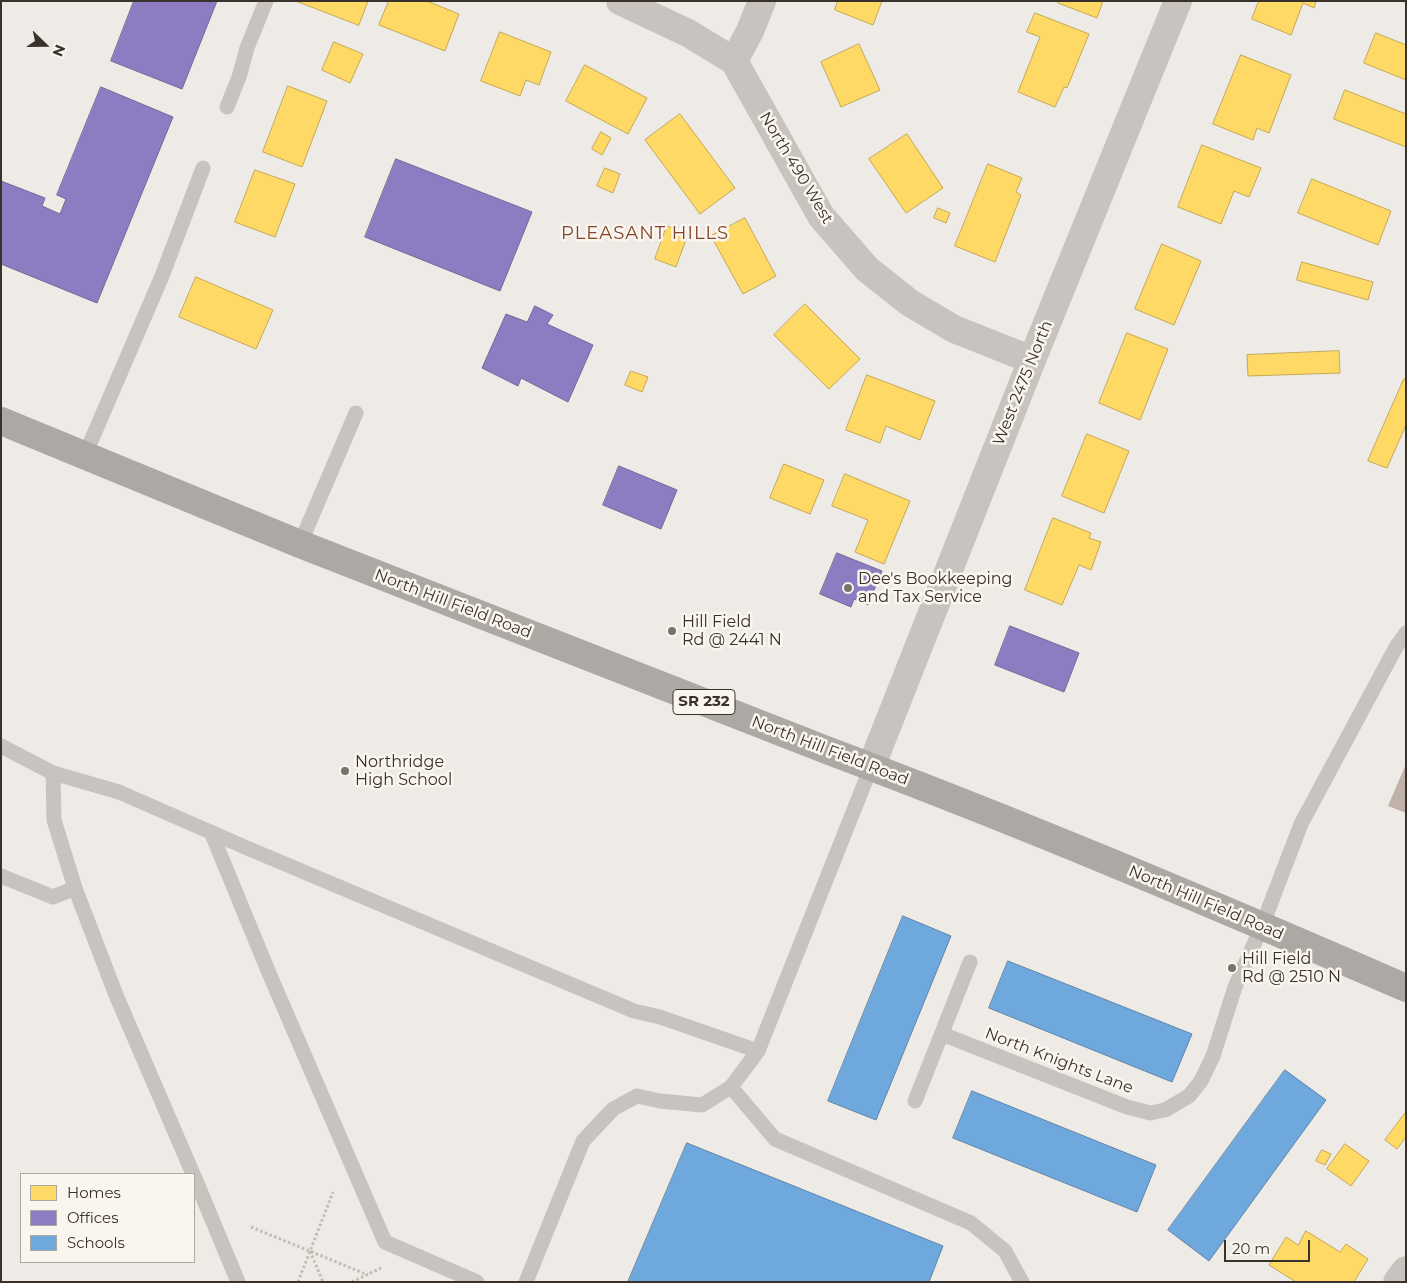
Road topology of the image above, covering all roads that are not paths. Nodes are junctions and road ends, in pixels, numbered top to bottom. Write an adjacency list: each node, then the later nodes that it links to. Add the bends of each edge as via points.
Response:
1 (266, 1): 6 (lane)
2 (620, 1): 5 (street, North 490 West, via 688,33)
3 (762, 1): 5 (street)
4 (1178, 1): 8 (street, West 2475 North)
5 (734, 61): 8 (street, North 490 West, via 821,216 867,269 910,303 954,329)
6 (227, 107)
7 (202, 168): 11 (lane, via 162,276)
8 (1032, 360): 15 (street, West 2475 North)
9 (356, 413): 12 (lane)
10 (1, 421): 11 (main road, North Hill Field Road / SR 232)
11 (85, 455): 12 (main road, North Hill Field Road / SR 232)
12 (300, 544): 15 (main road, North Hill Field Road / SR 232)
13 (1406, 633): 20 (lane, via 1301,824)
14 (1, 746): 16 (lane)
15 (871, 767): 20 (main road, North Hill Field Road / SR 232); 24 (lane)
16 (53, 773): 17 (lane, via 120,792); 19 (lane, via 54,820)
17 (211, 832): 24 (lane, via 634,1011); 31 (lane, via 268,973 385,1242)
18 (1, 876): 19 (lane, via 53,897)
19 (76, 888): 27 (lane, via 116,995)
20 (1262, 926): 22 (main road, North Hill Field Road / SR 232); 23 (lane, North Knights Lane, via 1235,987 1202,1081 1189,1096 1165,1110 1150,1113 1127,1107)
21 (970, 962): 23 (lane)
22 (1406, 988)
23 (942, 1034): 26 (lane)
24 (758, 1051): 25 (lane)
25 (731, 1088): 32 (lane, via 702,1104 638,1096 613,1109 583,1140); 33 (lane, via 775,1139 971,1223 1005,1251)
26 (915, 1102)
27 (192, 1173)
28 (195, 1180): 30 (lane)
29 (1406, 1270): 34 (street)
30 (238, 1282)
31 (477, 1282)
32 (526, 1282)
33 (1022, 1282)
34 (1397, 1282)

